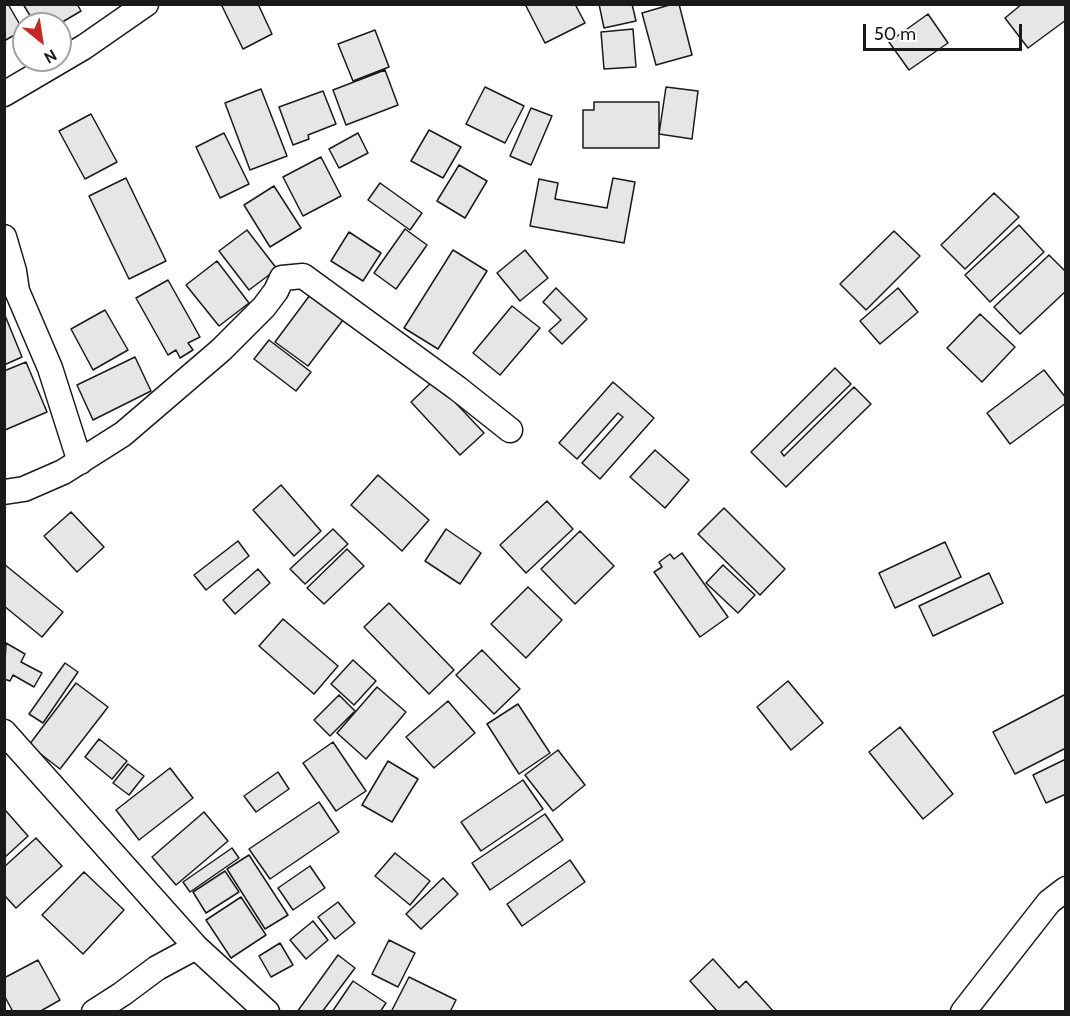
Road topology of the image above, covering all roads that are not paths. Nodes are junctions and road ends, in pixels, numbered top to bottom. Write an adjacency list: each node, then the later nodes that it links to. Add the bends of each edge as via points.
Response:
1 (146, 4): 2 (street, via 84,47)
2 (4, 94)
3 (4, 237): 5 (street, via 17,291 50,368)
4 (510, 430): 5 (street, via 303,276 282,278 264,307 221,350 123,434)
5 (80, 462): 6 (street, via 24,489)
6 (4, 492)
7 (4, 732): 9 (street)
8 (1065, 889): 12 (street, via 1049,902)
9 (196, 947): 10 (street); 11 (street)
10 (94, 1011)
11 (267, 1011)
12 (963, 1011)

